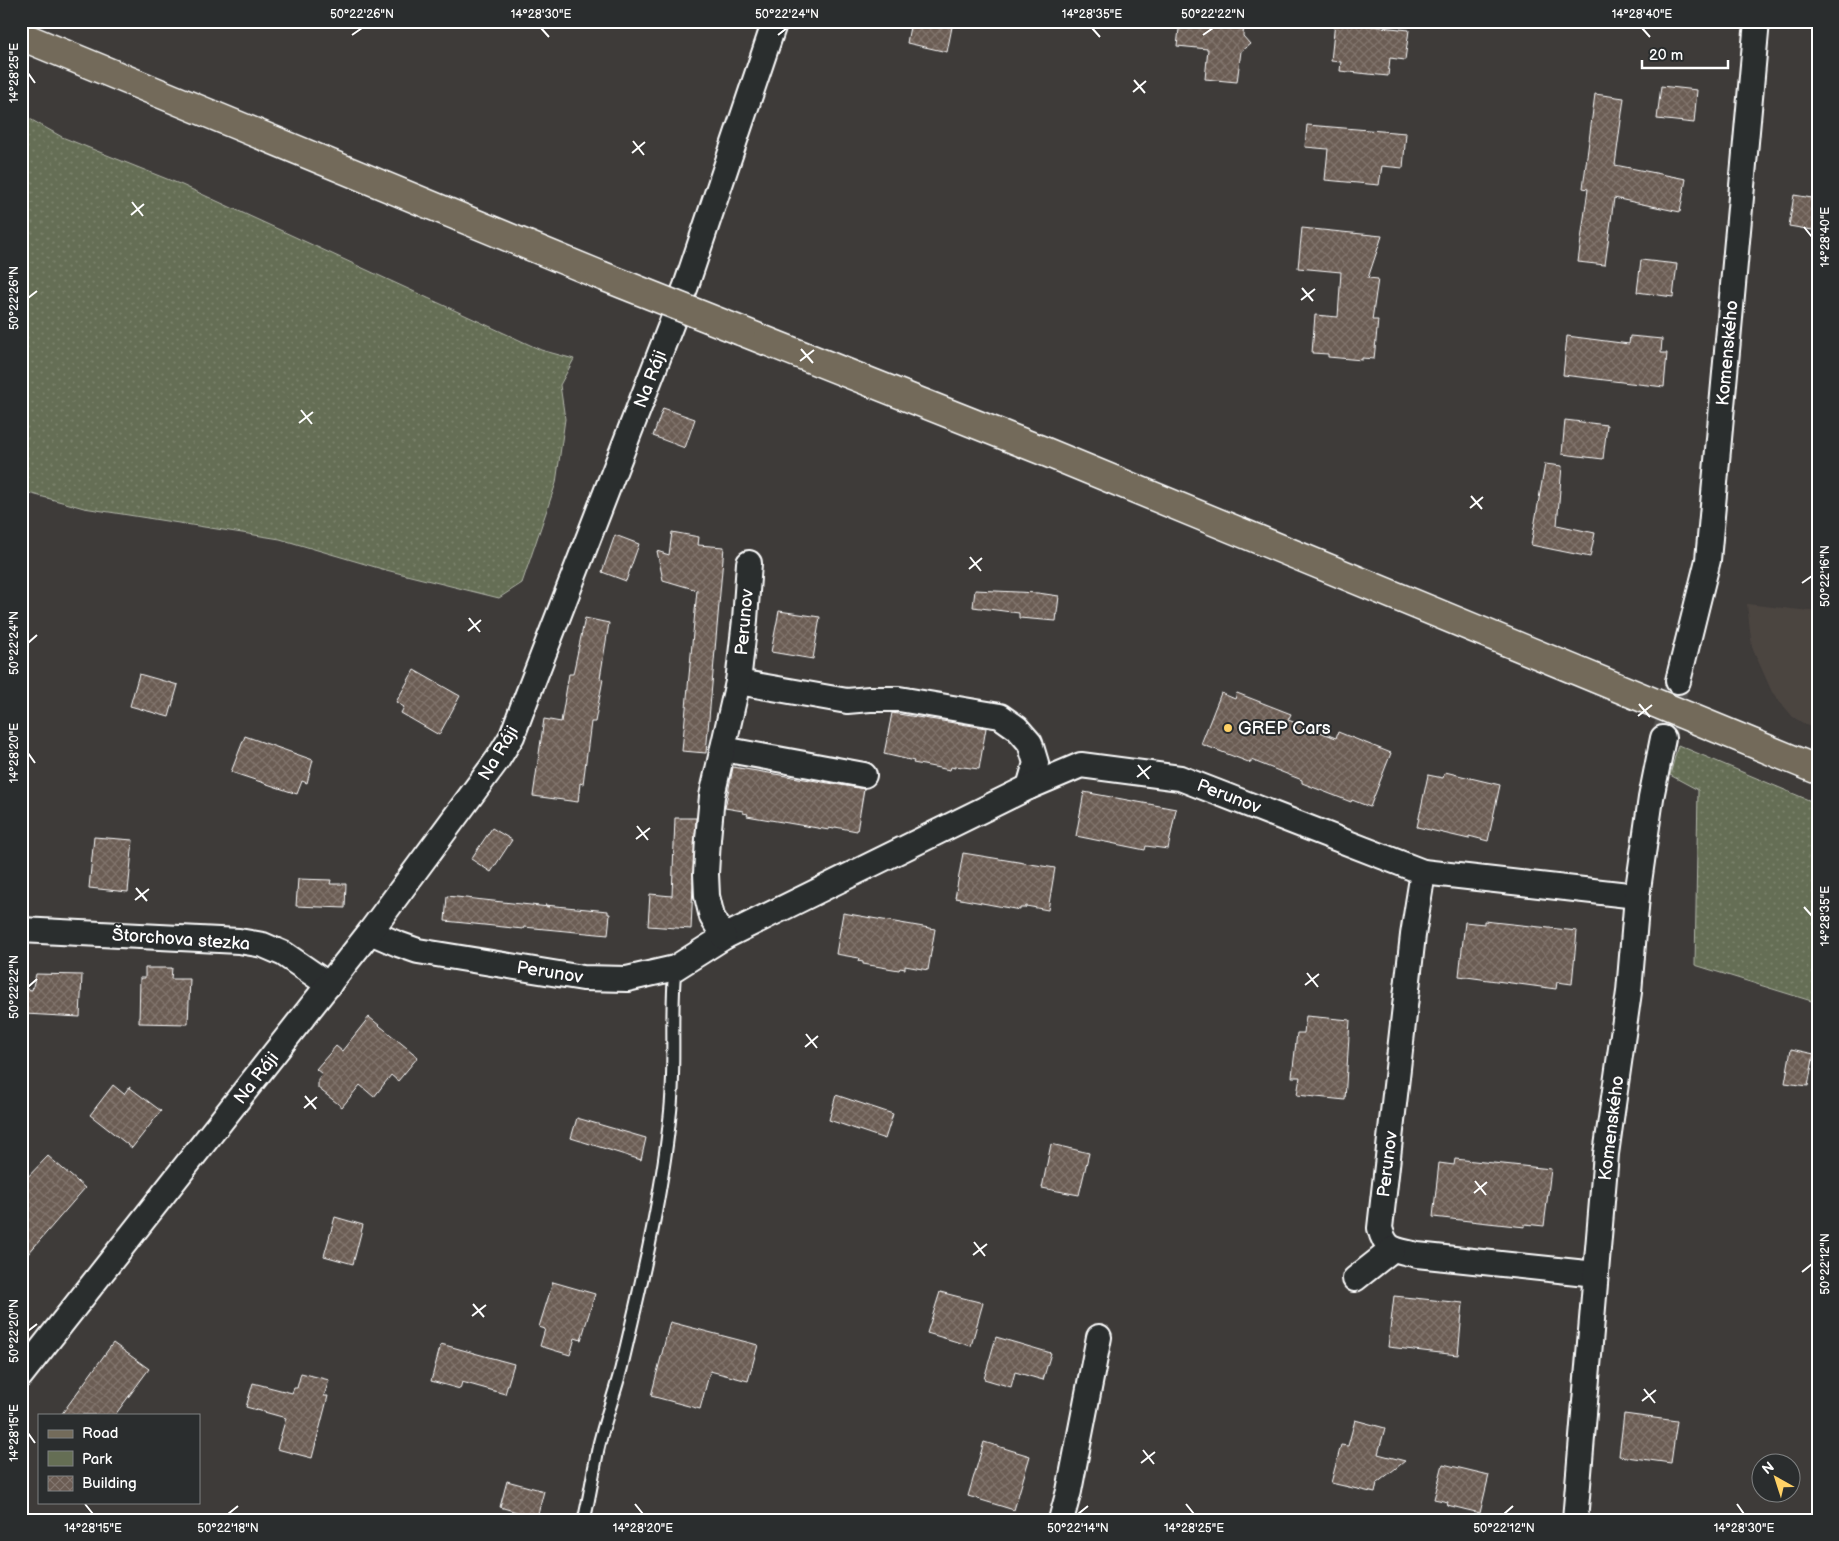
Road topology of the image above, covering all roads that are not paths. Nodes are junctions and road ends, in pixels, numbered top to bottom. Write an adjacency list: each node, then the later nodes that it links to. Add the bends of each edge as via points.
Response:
1 (775, 21): 15 (street, Na Ráji, via 686,286 512,736)
2 (1757, 21): 5 (street, Komenského, via 1708,560)
3 (21, 36): 9 (main road, bridge, via 600,275 1051,454)
4 (749, 563): 6 (street, Perunov)
5 (1678, 681)
6 (738, 682): 8 (street, Perunov); 11 (street, via 847,701 899,699 1000,716 1030,743 1036,763)
7 (1663, 738): 13 (street, Komenského)
8 (723, 749): 10 (street); 16 (street, Perunov, via 712,796 706,874 712,917)
9 (1818, 770)
10 (864, 775)
11 (1029, 787): 12 (street, Perunov, via 1081,765 1180,778); 16 (street, Perunov)
12 (1423, 872): 13 (street, Perunov); 19 (street, Perunov, via 1412,935 1380,1228 1382,1238 1388,1247)
13 (1637, 896): 20 (street, Komenského, via 1629,992 1606,1154)
14 (21, 930): 18 (street, Štorchova stezka, via 239,941 284,954)
15 (370, 932): 17 (street, Perunov, via 418,951 583,978 627,979); 18 (street, Na Ráji)
16 (724, 937): 17 (street, Perunov)
17 (675, 968): 24 (lane, via 672,1003 674,1077 659,1195 650,1246 598,1449)
18 (329, 985): 23 (street, Na Ráji)
19 (1393, 1248): 20 (street, via 1416,1255); 21 (street)
20 (1596, 1274): 26 (street, Komenského)
21 (1355, 1279)
22 (1099, 1337): 25 (street)
23 (21, 1376)
24 (584, 1520)
25 (1061, 1520)
26 (1575, 1520)

